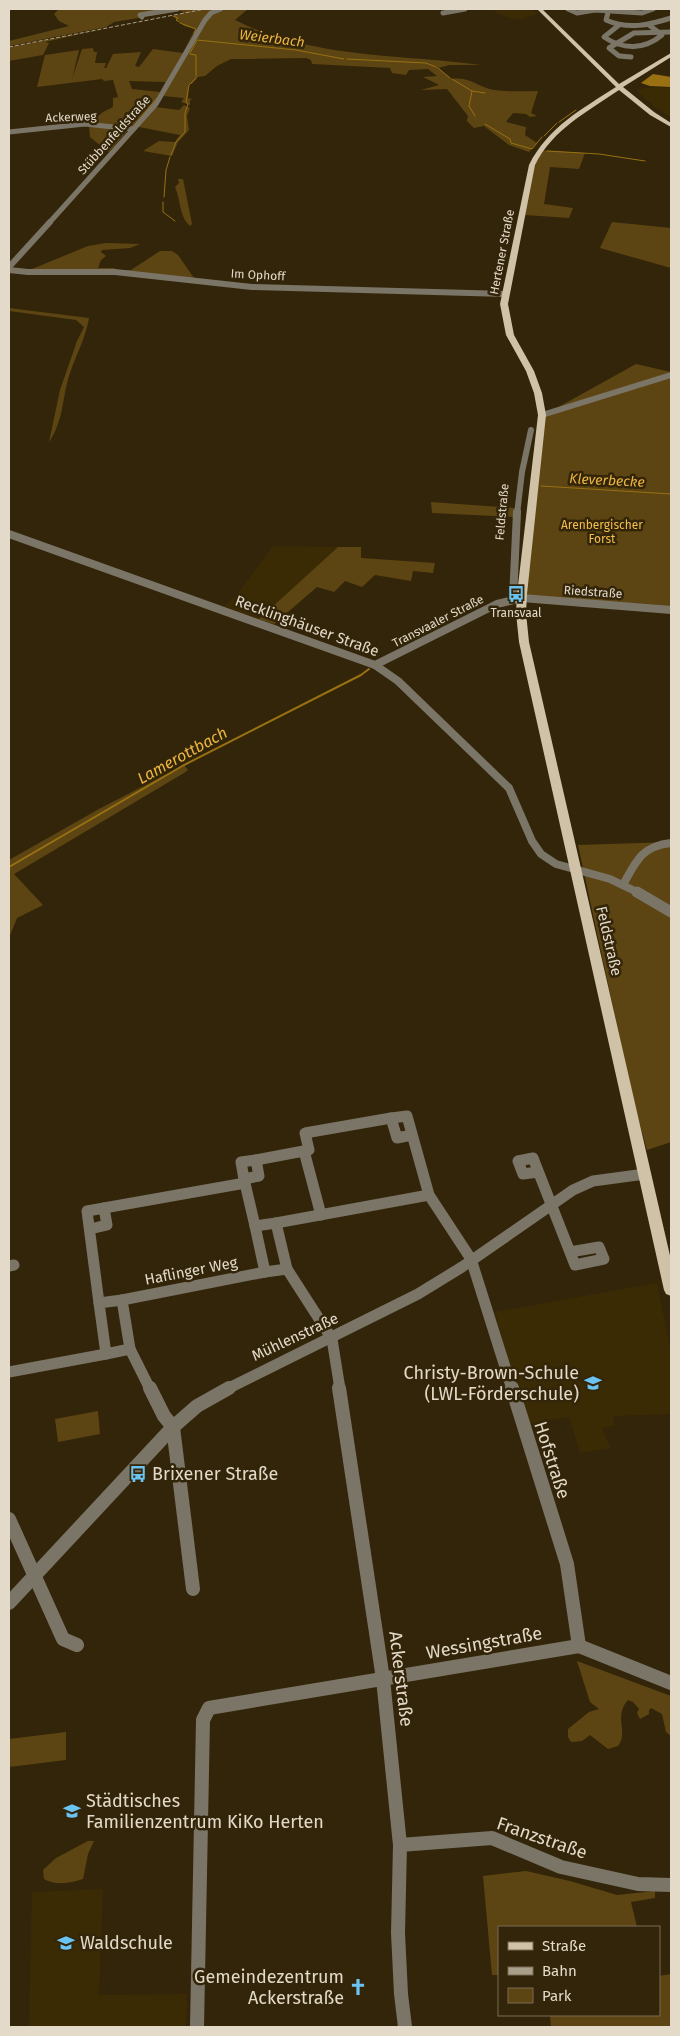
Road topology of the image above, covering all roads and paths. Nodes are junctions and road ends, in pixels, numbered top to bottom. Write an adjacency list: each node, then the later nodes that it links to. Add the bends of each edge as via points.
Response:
1 (177, 9): 9 (street, via 140,15)
2 (221, 9): 28 (street, Stübbenfeldstraße, via 208,16 164,93)
3 (464, 9): 8 (street)
4 (539, 9): 19 (main road, via 560,27)
5 (568, 9): 7 (street, via 577,13)
6 (653, 9): 7 (street, via 642,13)
7 (608, 10): 11 (street, via 606,20)
8 (443, 13)
9 (142, 17)
10 (670, 20): 12 (street)
11 (619, 25): 12 (street); 15 (street, via 604,37)
12 (649, 25): 13 (street)
13 (660, 32): 14 (street); 15 (street, via 634,33); 15 (street, via 661,36 645,46)
14 (671, 32)
15 (618, 43): 18 (street, via 608,50)
16 (671, 51): 20 (main road)
17 (671, 55): 21 (main road)
18 (620, 56)
19 (604, 76): 20 (main road); 21 (main road)
20 (629, 76): 21 (main road)
21 (618, 85): 23 (main road, Hertener Straße); 24 (main road); 25 (main road, Hertener Straße)
22 (602, 89): 25 (main road)
23 (607, 95): 24 (main road, via 618,93); 26 (main road, Hertener Straße)
24 (632, 97): 27 (main road)
25 (595, 98): 26 (main road, Hertener Straße)
26 (587, 106): 31 (main road, Hertener Straße, via 555,131 534,160)
27 (671, 125)
28 (134, 128): 29 (street, Ackerweg, via 85,124); 30 (street, Stübbenfeldstraße)
29 (9, 132)
30 (9, 269): 31 (street, Im Ophoff, via 115,272 252,287)
31 (506, 294): 33 (main road, Hertener Straße, via 505,314 510,335 530,371)
32 (671, 375): 33 (street)
33 (542, 415): 36 (main road, Hertener Straße)
34 (531, 430): 36 (street, Feldstraße, via 517,508)
35 (9, 534): 38 (street, Recklinghäuser Straße)
36 (517, 598): 37 (street, Riedstraße); 38 (street, Transvaaler Straße, via 497,604); 40 (main road, Feldstraße)
37 (671, 610)
38 (375, 665): 40 (street, Recklinghäuser Straße, via 398,681 510,788 532,843 541,854)
39 (671, 843): 41 (street, via 657,844 640,856)
40 (576, 869): 41 (street, Recklinghäuser Straße); 48 (main road, Feldstraße)
41 (623, 885): 42 (street, Recklinghäuser Straße)
42 (671, 912)
43 (391, 1118): 44 (street, Hofstraße, via 407,1116); 44 (street, via 397,1138); 45 (street, via 305,1133 309,1150)
44 (412, 1135): 50 (street, Hofstraße)
45 (304, 1151): 46 (street); 53 (street)
46 (256, 1160): 49 (street, via 260,1176); 49 (street, via 241,1162)
47 (538, 1172): 51 (street)
48 (645, 1174): 51 (street, Mühlenstraße, via 593,1181); 61 (main road, Feldstraße)
49 (244, 1181): 52 (street); 55 (street)
50 (429, 1195): 53 (street); 58 (street, Hofstraße)
51 (551, 1204): 57 (street); 58 (street, Mühlenstraße)
52 (104, 1208): 56 (street, via 87,1211); 56 (street, via 107,1225)
53 (321, 1215): 54 (street)
54 (276, 1222): 55 (street); 59 (street)
55 (255, 1226): 60 (street)
56 (90, 1228): 63 (street)
57 (570, 1252)
58 (471, 1259): 64 (street, Mühlenstraße, via 418,1294); 74 (street, Hofstraße, via 567,1564)
59 (287, 1269): 60 (street, Haflinger Weg); 64 (street)
60 (265, 1272): 62 (street, Haflinger Weg)
61 (671, 1290)
62 (122, 1300): 63 (street); 65 (street)
63 (99, 1303): 66 (street)
64 (332, 1339): 68 (street, Mühlenstraße, via 211,1397); 75 (street, Ackerstraße)
65 (130, 1349): 66 (street); 68 (street, via 164,1416)
66 (106, 1354): 67 (street)
67 (9, 1372)
68 (173, 1427): 70 (street, Mühlenstraße); 71 (street)
69 (9, 1519): 70 (street)
70 (35, 1575): 72 (street, Mühlenstraße); 73 (street, via 63,1640)
71 (193, 1589)
72 (9, 1603)
73 (77, 1645)
74 (579, 1646): 75 (street, Wessingstraße); 76 (street)
75 (384, 1679): 77 (street, Ackerstraße); 79 (street, Wessingstraße, via 209,1708 203,1720)
76 (671, 1683)
77 (400, 1845): 78 (street, Franzstraße, via 492,1838 561,1867 638,1884); 80 (street, Ackerstraße, via 398,1933)
78 (671, 1885)
79 (197, 2027)
80 (406, 2027)

